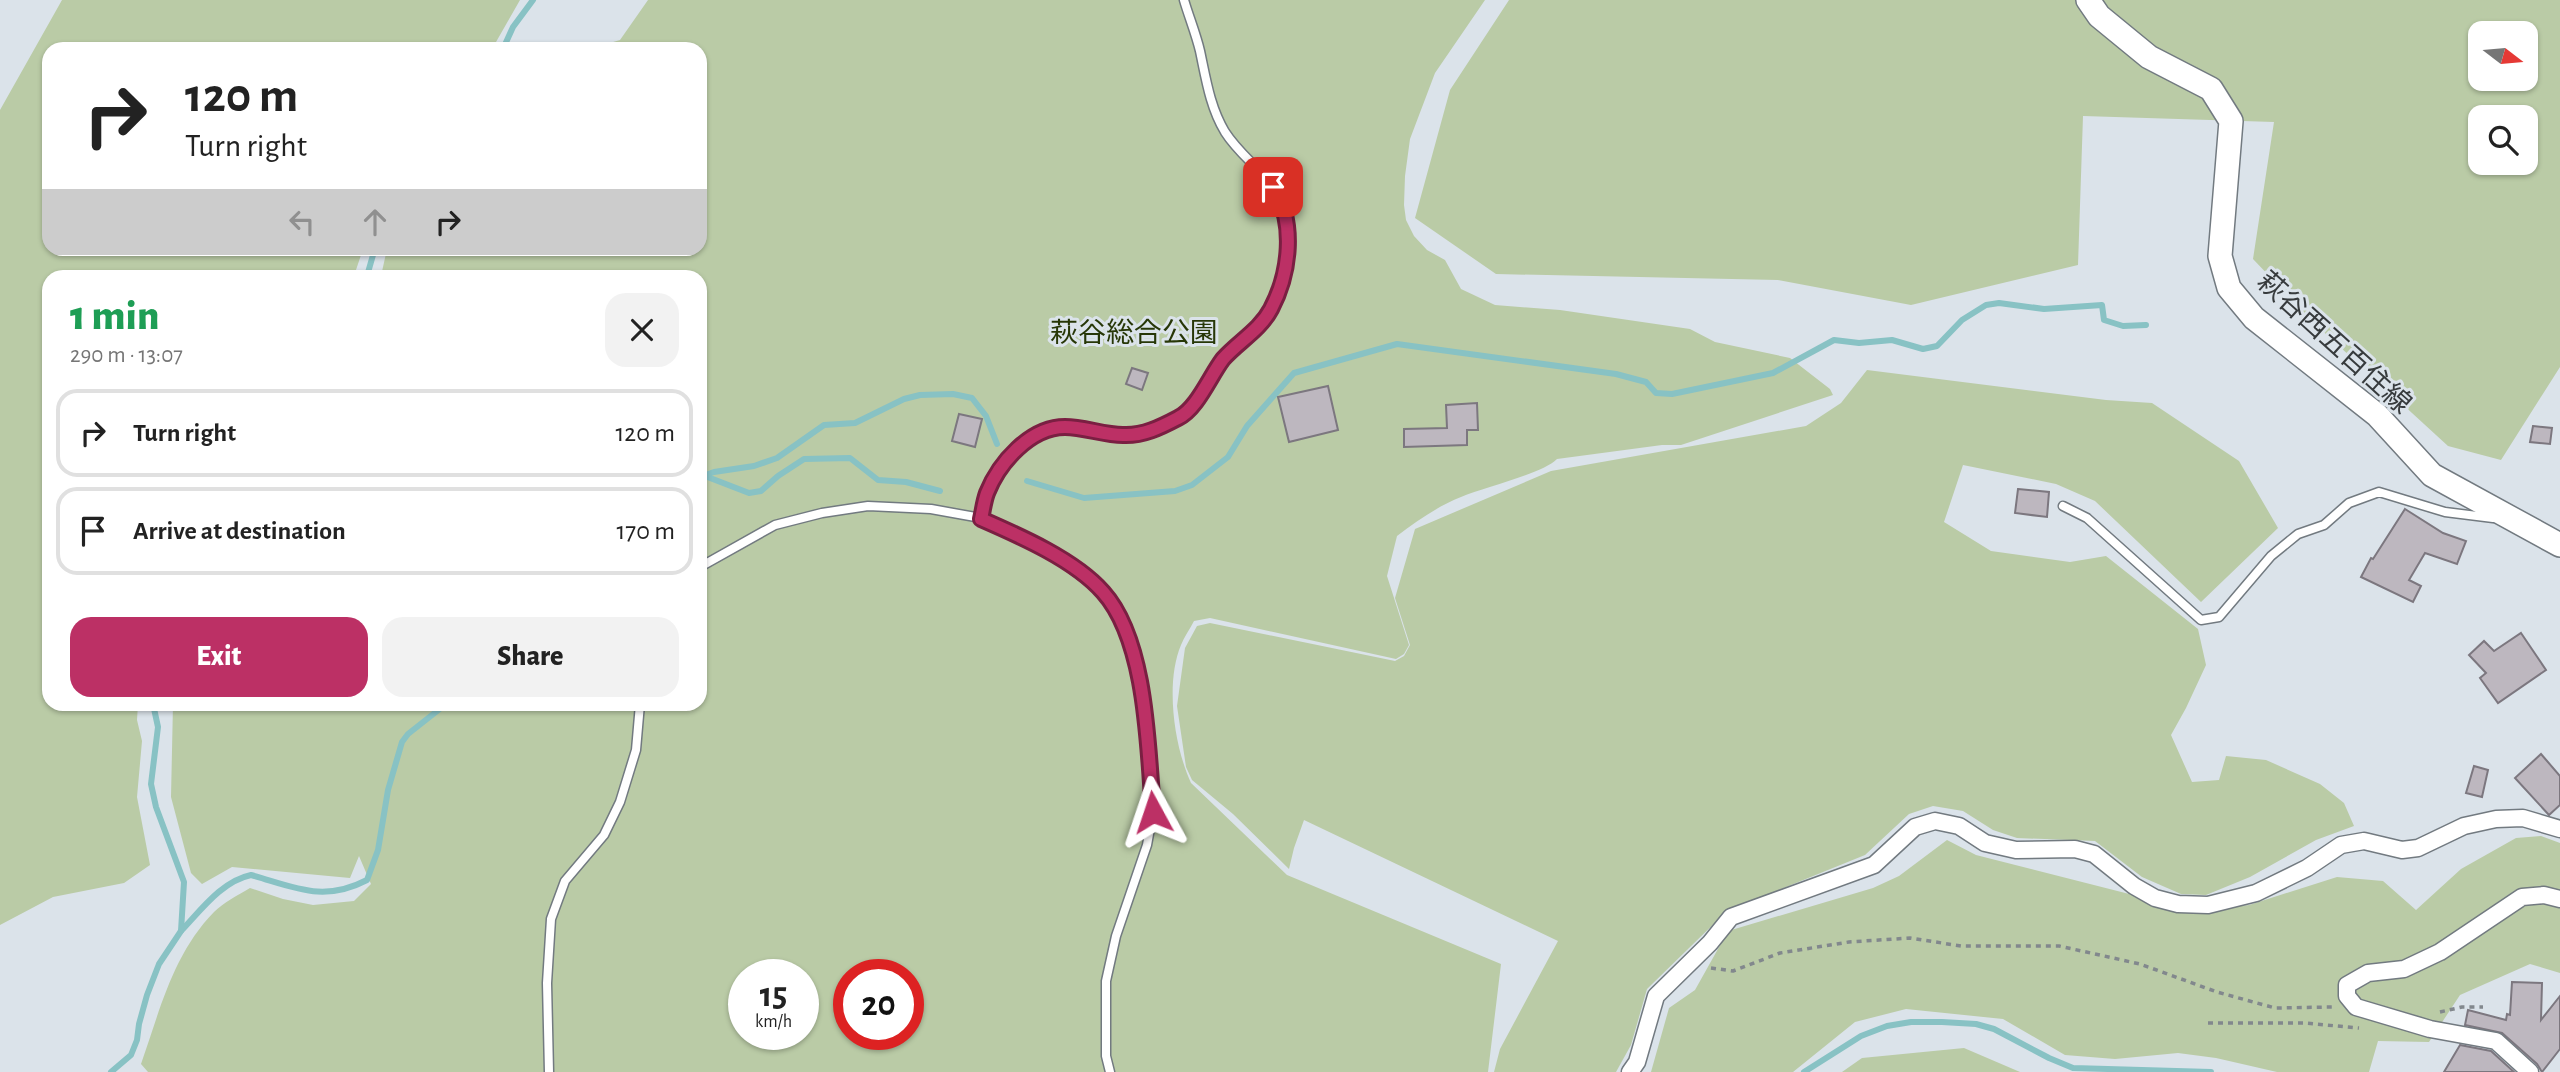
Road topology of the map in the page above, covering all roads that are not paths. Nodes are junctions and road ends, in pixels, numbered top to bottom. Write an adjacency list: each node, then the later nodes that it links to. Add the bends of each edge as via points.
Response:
1 (1184, 0): 4 (lane, via 1209,97 1226,133 1281,200 1288,225 1286,270 1270,310 1224,359 1182,416 1149,432 1122,436 1063,427 1046,431 1007,458 987,492)
2 (2088, 0): 5 (main road, 萩谷西五百住線, via 2099,16 2149,57 2211,89 2231,121 2220,256 2229,288 2254,318 2377,415 2432,475)
3 (2063, 506): 5 (lane, via 2087,518 2201,620 2219,617 2271,556 2298,534 2324,525 2349,503 2379,492 2445,512)
4 (981, 519): 7 (lane, via 931,509 868,506 822,513 775,525); 12 (lane, via 1043,548 1104,592 1133,646 1153,812 1107,981)
5 (2513, 520): 6 (main road, 萩谷西五百住線)
6 (2560, 545)
7 (707, 563)
8 (639, 711): 11 (lane, via 636,750 620,802 604,835 565,881 551,919)
9 (2560, 829): 13 (street, via 2522,818 2496,819 2464,826 2417,848 2402,850 2364,841 2341,845 2256,893 2198,905 2155,898 2094,855 2075,849 2006,848 1985,843 1959,825 1935,821 1915,827 1874,865 1731,917 1656,996)
10 (2560, 899): 14 (street, via 2522,897 2440,952 2404,969 2368,973 2347,985 2347,996 2356,1007 2496,1041)
11 (549, 1072)
12 (1110, 1072)
13 (1630, 1072)
14 (2530, 1072)

